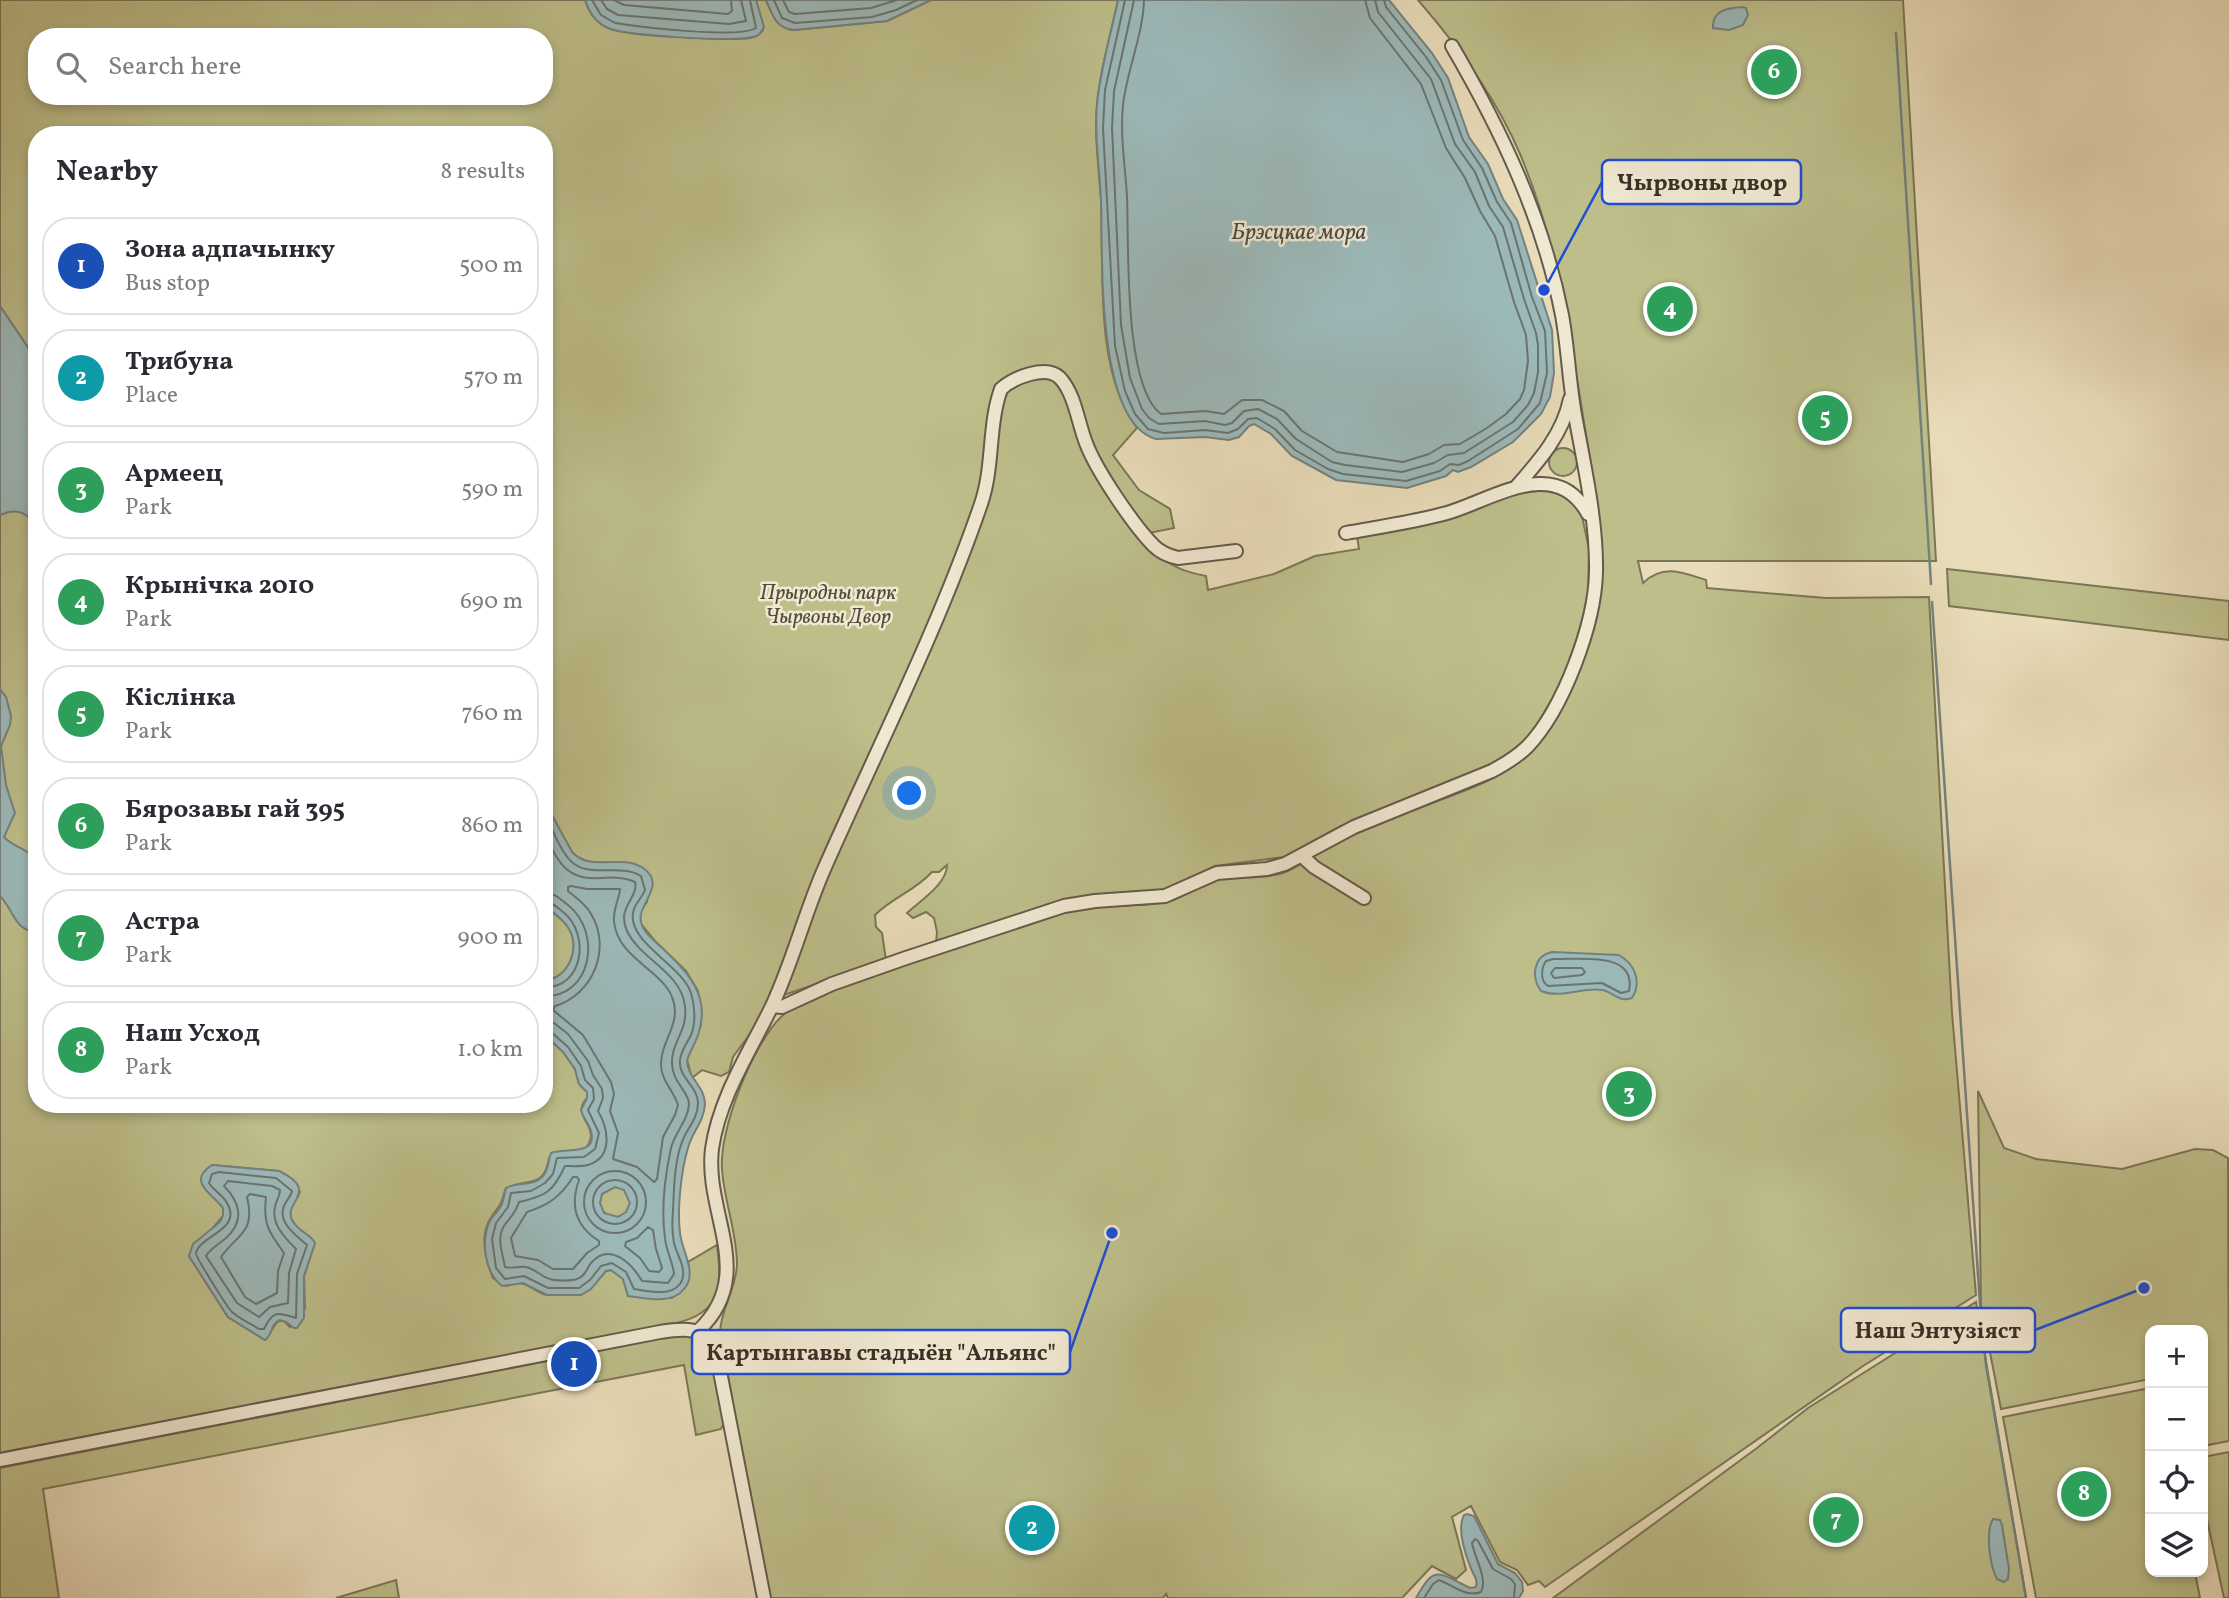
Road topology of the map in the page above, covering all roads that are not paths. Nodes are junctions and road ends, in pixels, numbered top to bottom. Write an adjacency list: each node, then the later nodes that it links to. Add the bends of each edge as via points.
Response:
1 (1452, 46): 2 (street, via 1502,137 1533,212 1562,315)
2 (1572, 391): 3 (street, via 1558,432); 4 (street)
3 (1516, 487): 4 (street, via 1561,487 1572,492); 5 (street, via 1449,512)
4 (1592, 520): 7 (street, via 1596,579 1587,625 1567,684 1528,746 1492,771 1354,827)
5 (1346, 533)
6 (1236, 551): 9 (street, via 1178,558 1155,547 1094,461 1065,385 1055,375 1037,374 1017,378 1001,389 990,469 978,513 906,690 813,895)
7 (1302, 856): 8 (street); 9 (street, via 1276,867 1217,873 1165,896 1081,903 1048,911 857,975 782,1007)
8 (1364, 898)
9 (772, 1006): 10 (street, via 715,1134 711,1164 727,1267 720,1303)
10 (698, 1331): 11 (street, via 660,1332); 12 (street, via 712,1343 718,1360)
11 (0, 1460)
12 (764, 1598)

